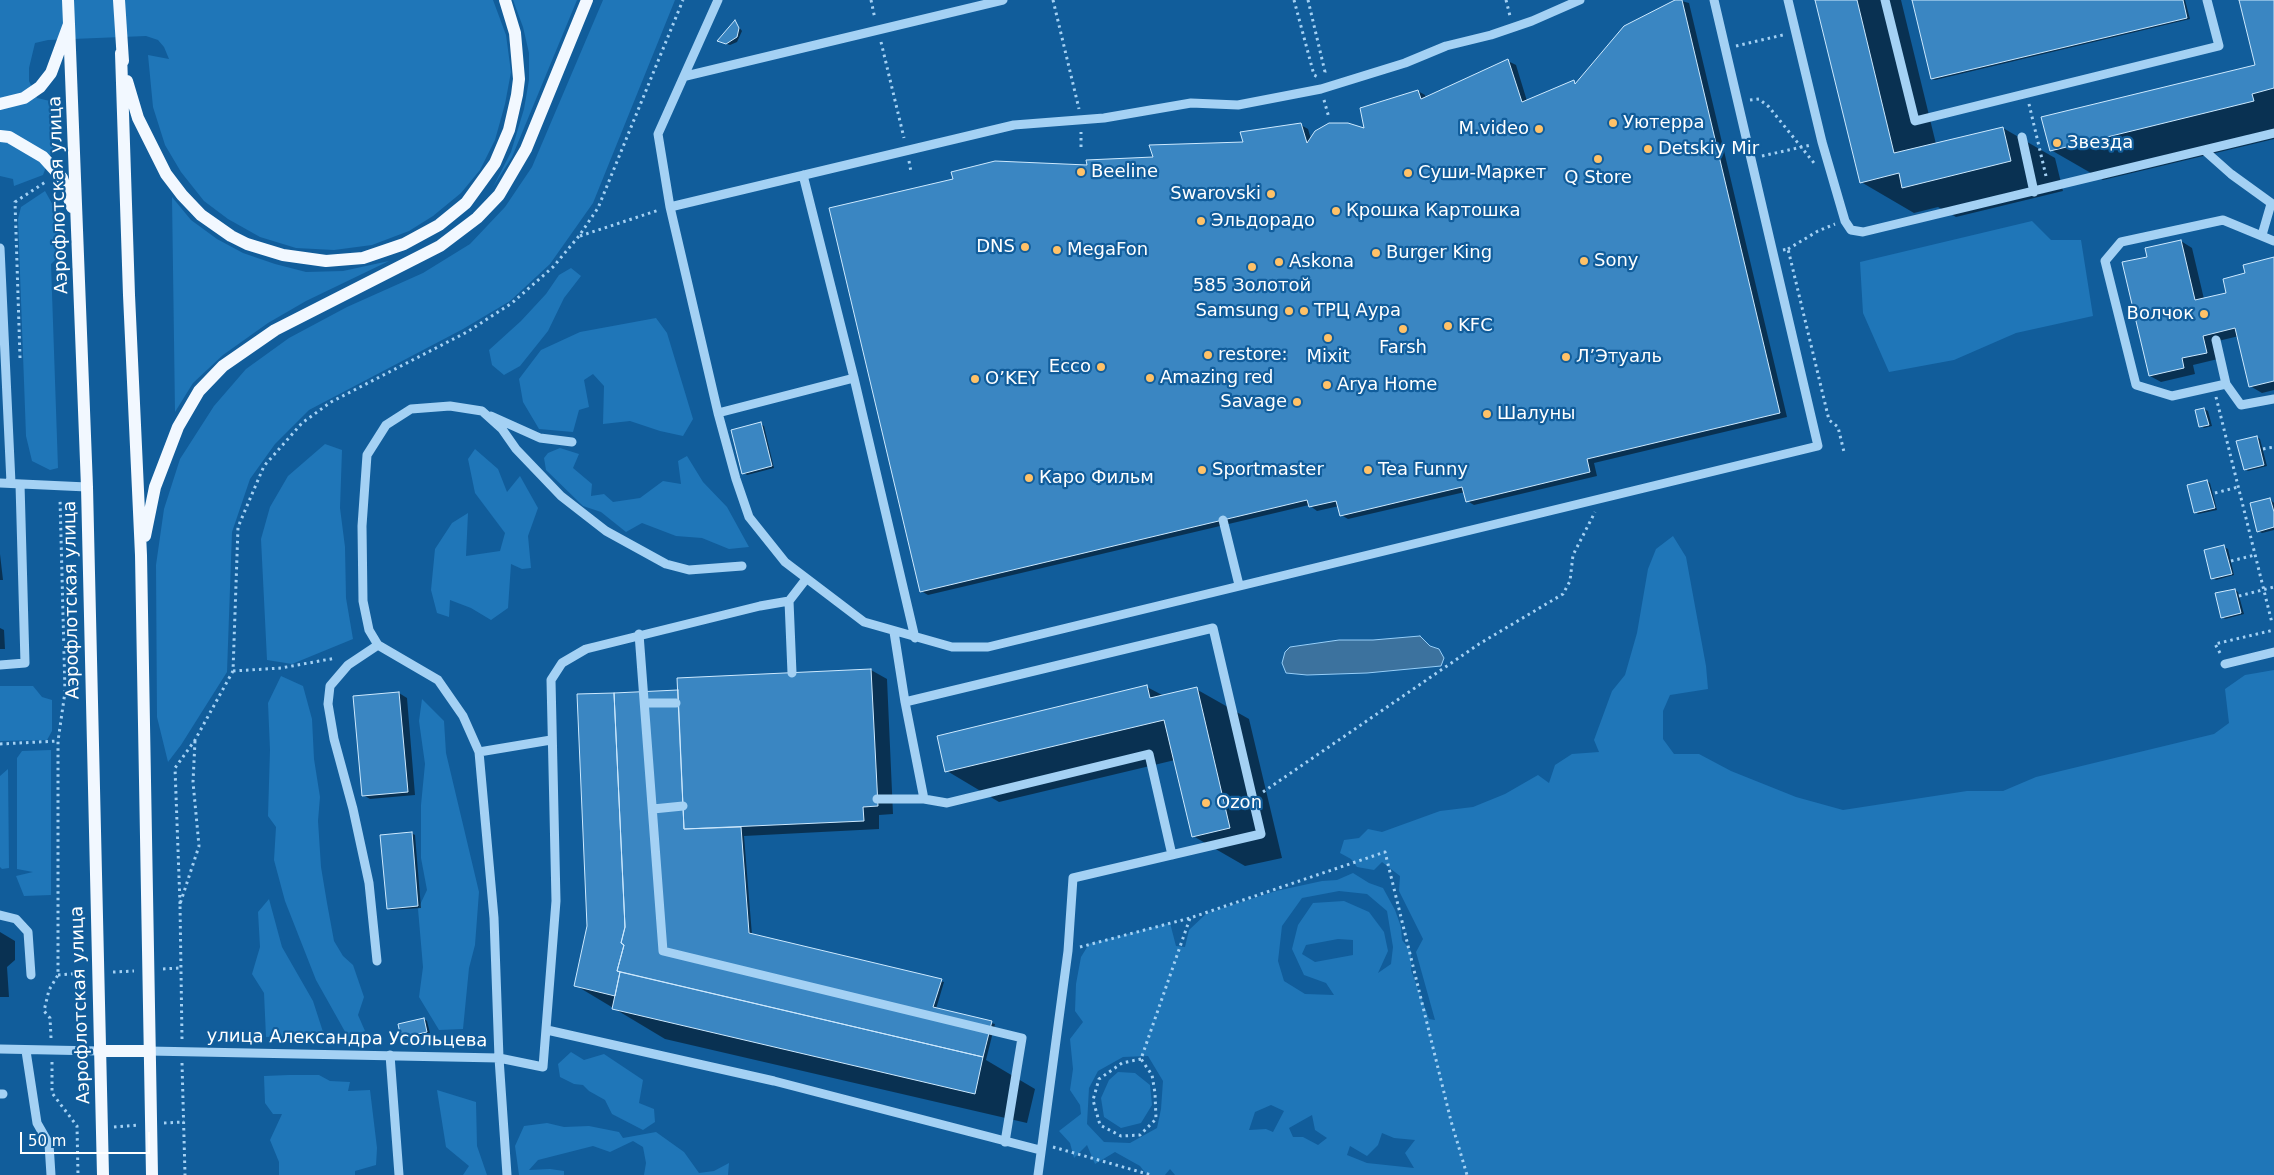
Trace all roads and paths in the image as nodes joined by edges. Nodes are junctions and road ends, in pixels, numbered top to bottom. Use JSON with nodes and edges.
{"nodes":[{"id":1,"x":68,"y":0,"type":"edge"},
{"id":2,"x":119,"y":0,"type":"edge"},
{"id":3,"x":504,"y":0,"type":"edge"},
{"id":4,"x":587,"y":0,"type":"edge"},
{"id":5,"x":718,"y":0,"type":"edge"},
{"id":6,"x":871,"y":0,"type":"edge"},
{"id":7,"x":1004,"y":0,"type":"edge"},
{"id":8,"x":1053,"y":0,"type":"edge"},
{"id":9,"x":1294,"y":0,"type":"edge"},
{"id":10,"x":1308,"y":0,"type":"edge"},
{"id":11,"x":1580,"y":0,"type":"edge"},
{"id":12,"x":1714,"y":0,"type":"edge"},
{"id":13,"x":1788,"y":0,"type":"edge"},
{"id":14,"x":1885,"y":0,"type":"edge"},
{"id":15,"x":2207,"y":0,"type":"edge"},
{"id":16,"x":878,"y":30,"type":"junction"},
{"id":17,"x":1782,"y":35,"type":"dead end"},
{"id":18,"x":1725,"y":48,"type":"junction"},
{"id":19,"x":121,"y":53,"type":"junction"},
{"id":20,"x":65,"y":56,"type":"junction"},
{"id":21,"x":686,"y":76,"type":"junction"},
{"id":22,"x":1738,"y":102,"type":"junction"},
{"id":23,"x":0,"y":104,"type":"edge"},
{"id":24,"x":2033,"y":119,"type":"dead end"},
{"id":25,"x":1081,"y":120,"type":"junction"},
{"id":26,"x":2274,"y":133,"type":"edge"},
{"id":27,"x":0,"y":136,"type":"edge"},
{"id":28,"x":2022,"y":137,"type":"dead end"},
{"id":29,"x":1808,"y":146,"type":"dead end"},
{"id":30,"x":1081,"y":147,"type":"dead end"},
{"id":31,"x":1801,"y":148,"type":"junction"},
{"id":32,"x":906,"y":150,"type":"junction"},
{"id":33,"x":2204,"y":150,"type":"junction"},
{"id":34,"x":1751,"y":159,"type":"junction"},
{"id":35,"x":1818,"y":167,"type":"dead end"},
{"id":36,"x":911,"y":172,"type":"dead end"},
{"id":37,"x":803,"y":175,"type":"junction"},
{"id":38,"x":49,"y":180,"type":"dead end"},
{"id":39,"x":2049,"y":188,"type":"junction"},
{"id":40,"x":2034,"y":192,"type":"junction"},
{"id":41,"x":2273,"y":204,"type":"edge"},
{"id":42,"x":670,"y":207,"type":"junction"},
{"id":43,"x":1845,"y":221,"type":"junction"},
{"id":44,"x":2262,"y":235,"type":"junction"},
{"id":45,"x":579,"y":236,"type":"dead end"},
{"id":46,"x":2274,"y":241,"type":"edge"},
{"id":47,"x":79,"y":246,"type":"junction"},
{"id":48,"x":0,"y":248,"type":"edge"},
{"id":49,"x":1788,"y":250,"type":"junction"},
{"id":50,"x":1773,"y":252,"type":"junction"},
{"id":51,"x":2216,"y":340,"type":"dead end"},
{"id":52,"x":20,"y":367,"type":"dead end"},
{"id":53,"x":854,"y":378,"type":"junction"},
{"id":54,"x":2226,"y":384,"type":"junction"},
{"id":55,"x":2212,"y":387,"type":"junction"},
{"id":56,"x":2274,"y":399,"type":"edge"},
{"id":57,"x":482,"y":412,"type":"junction"},
{"id":58,"x":718,"y":413,"type":"junction"},
{"id":59,"x":572,"y":442,"type":"dead end"},
{"id":60,"x":2274,"y":447,"type":"edge"},
{"id":61,"x":2263,"y":449,"type":"dead end"},
{"id":62,"x":1844,"y":452,"type":"dead end"},
{"id":63,"x":0,"y":483,"type":"edge"},
{"id":64,"x":15,"y":483,"type":"junction"},
{"id":65,"x":60,"y":485,"type":"junction"},
{"id":66,"x":87,"y":486,"type":"junction"},
{"id":67,"x":2238,"y":487,"type":"junction"},
{"id":68,"x":2215,"y":493,"type":"dead end"},
{"id":69,"x":1602,"y":498,"type":"junction"},
{"id":70,"x":1223,"y":520,"type":"dead end"},
{"id":71,"x":140,"y":555,"type":"junction"},
{"id":72,"x":2255,"y":555,"type":"junction"},
{"id":73,"x":2231,"y":561,"type":"dead end"},
{"id":74,"x":742,"y":566,"type":"dead end"},
{"id":75,"x":806,"y":579,"type":"junction"},
{"id":76,"x":1239,"y":586,"type":"junction"},
{"id":77,"x":2274,"y":587,"type":"edge"},
{"id":78,"x":2264,"y":590,"type":"junction"},
{"id":79,"x":2239,"y":596,"type":"dead end"},
{"id":80,"x":789,"y":601,"type":"junction"},
{"id":81,"x":2272,"y":623,"type":"dead end"},
{"id":82,"x":2274,"y":630,"type":"edge"},
{"id":83,"x":894,"y":632,"type":"junction"},
{"id":84,"x":639,"y":634,"type":"junction"},
{"id":85,"x":915,"y":638,"type":"junction"},
{"id":86,"x":378,"y":645,"type":"junction"},
{"id":87,"x":2274,"y":652,"type":"edge"},
{"id":88,"x":342,"y":656,"type":"dead end"},
{"id":89,"x":0,"y":664,"type":"edge"},
{"id":90,"x":2225,"y":664,"type":"joint"},
{"id":91,"x":233,"y":671,"type":"dead end"},
{"id":92,"x":792,"y":672,"type":"dead end"},
{"id":93,"x":905,"y":702,"type":"junction"},
{"id":94,"x":645,"y":703,"type":"junction"},
{"id":95,"x":676,"y":703,"type":"dead end"},
{"id":96,"x":195,"y":740,"type":"dead end"},
{"id":97,"x":551,"y":740,"type":"junction"},
{"id":98,"x":58,"y":741,"type":"junction"},
{"id":99,"x":0,"y":744,"type":"edge"},
{"id":100,"x":479,"y":752,"type":"junction"},
{"id":101,"x":877,"y":799,"type":"dead end"},
{"id":102,"x":924,"y":799,"type":"junction"},
{"id":103,"x":1253,"y":799,"type":"junction"},
{"id":104,"x":683,"y":806,"type":"dead end"},
{"id":105,"x":653,"y":809,"type":"junction"},
{"id":106,"x":1172,"y":855,"type":"junction"},
{"id":107,"x":0,"y":915,"type":"edge"},
{"id":108,"x":1190,"y":918,"type":"junction"},
{"id":109,"x":1068,"y":951,"type":"junction"},
{"id":110,"x":377,"y":961,"type":"dead end"},
{"id":111,"x":180,"y":968,"type":"junction"},
{"id":112,"x":148,"y":970,"type":"junction"},
{"id":113,"x":97,"y":972,"type":"junction"},
{"id":114,"x":31,"y":975,"type":"dead end"},
{"id":115,"x":58,"y":975,"type":"junction"},
{"id":116,"x":547,"y":1030,"type":"junction"},
{"id":117,"x":0,"y":1049,"type":"edge"},
{"id":118,"x":149,"y":1050,"type":"junction"},
{"id":119,"x":26,"y":1051,"type":"junction"},
{"id":120,"x":52,"y":1051,"type":"junction"},
{"id":121,"x":99,"y":1051,"type":"junction"},
{"id":122,"x":182,"y":1052,"type":"junction"},
{"id":123,"x":390,"y":1055,"type":"junction"},
{"id":124,"x":499,"y":1058,"type":"junction"},
{"id":125,"x":1141,"y":1059,"type":"junction"},
{"id":126,"x":184,"y":1122,"type":"junction"},
{"id":127,"x":150,"y":1124,"type":"junction"},
{"id":128,"x":77,"y":1126,"type":"junction"},
{"id":129,"x":102,"y":1128,"type":"junction"},
{"id":130,"x":1005,"y":1142,"type":"junction"},
{"id":131,"x":1041,"y":1147,"type":"junction"},
{"id":132,"x":50,"y":1175,"type":"edge"},
{"id":133,"x":78,"y":1175,"type":"edge"},
{"id":134,"x":103,"y":1175,"type":"edge"},
{"id":135,"x":152,"y":1175,"type":"edge"},
{"id":136,"x":185,"y":1175,"type":"edge"},
{"id":137,"x":399,"y":1175,"type":"edge"},
{"id":138,"x":507,"y":1175,"type":"edge"},
{"id":139,"x":1038,"y":1175,"type":"edge"},
{"id":140,"x":1151,"y":1175,"type":"edge"},
{"id":141,"x":1467,"y":1175,"type":"edge"}],
"edges":[{"from":1,"to":20,"type":"main road","name":"Аэрофлотская улица"},
{"from":2,"to":19,"type":"main road"},
{"from":3,"to":19,"type":"main road"},
{"from":4,"to":71,"type":"main road"},
{"from":5,"to":21,"type":"street"},
{"from":6,"to":16,"type":"path"},
{"from":7,"to":16,"type":"street"},
{"from":8,"to":25,"type":"path"},
{"from":9,"to":10,"type":"path"},
{"from":11,"to":25,"type":"street"},
{"from":12,"to":18,"type":"street"},
{"from":13,"to":43,"type":"street"},
{"from":14,"to":15,"type":"street"},
{"from":16,"to":21,"type":"street"},
{"from":16,"to":32,"type":"path"},
{"from":17,"to":18,"type":"path"},
{"from":18,"to":22,"type":"street"},
{"from":19,"to":71,"type":"main road"},
{"from":20,"to":23,"type":"main road"},
{"from":20,"to":47,"type":"main road","name":"Аэрофлотская улица"},
{"from":21,"to":42,"type":"street"},
{"from":22,"to":31,"type":"path"},
{"from":22,"to":34,"type":"street"},
{"from":24,"to":39,"type":"path"},
{"from":25,"to":30,"type":"path"},
{"from":25,"to":32,"type":"street"},
{"from":26,"to":33,"type":"street"},
{"from":27,"to":47,"type":"main road"},
{"from":28,"to":40,"type":"street"},
{"from":29,"to":31,"type":"path"},
{"from":31,"to":34,"type":"path"},
{"from":31,"to":35,"type":"path"},
{"from":32,"to":36,"type":"path"},
{"from":32,"to":37,"type":"street"},
{"from":33,"to":39,"type":"street"},
{"from":33,"to":41,"type":"street"},
{"from":34,"to":50,"type":"street"},
{"from":37,"to":42,"type":"street"},
{"from":37,"to":53,"type":"street"},
{"from":38,"to":52,"type":"path"},
{"from":39,"to":40,"type":"street"},
{"from":40,"to":43,"type":"street"},
{"from":41,"to":44,"type":"street"},
{"from":42,"to":45,"type":"path"},
{"from":42,"to":58,"type":"street"},
{"from":43,"to":49,"type":"path"},
{"from":44,"to":46,"type":"street"},
{"from":44,"to":55,"type":"street"},
{"from":47,"to":66,"type":"main road","name":"Аэрофлотская улица"},
{"from":48,"to":64,"type":"street"},
{"from":49,"to":50,"type":"path"},
{"from":49,"to":62,"type":"path"},
{"from":50,"to":69,"type":"street"},
{"from":51,"to":54,"type":"street"},
{"from":53,"to":58,"type":"street"},
{"from":53,"to":85,"type":"street"},
{"from":54,"to":55,"type":"street"},
{"from":54,"to":56,"type":"street"},
{"from":55,"to":67,"type":"path"},
{"from":57,"to":59,"type":"street"},
{"from":57,"to":74,"type":"street"},
{"from":57,"to":86,"type":"street"},
{"from":58,"to":75,"type":"street"},
{"from":60,"to":61,"type":"path"},
{"from":63,"to":64,"type":"street"},
{"from":64,"to":65,"type":"street"},
{"from":64,"to":89,"type":"street"},
{"from":65,"to":66,"type":"street"},
{"from":65,"to":98,"type":"path"},
{"from":66,"to":113,"type":"main road","name":"Аэрофлотская улица"},
{"from":67,"to":68,"type":"path"},
{"from":67,"to":72,"type":"path"},
{"from":69,"to":76,"type":"street"},
{"from":69,"to":103,"type":"path"},
{"from":70,"to":76,"type":"street"},
{"from":71,"to":112,"type":"main road"},
{"from":72,"to":73,"type":"path"},
{"from":72,"to":78,"type":"path"},
{"from":75,"to":80,"type":"street"},
{"from":75,"to":83,"type":"street"},
{"from":76,"to":85,"type":"street"},
{"from":77,"to":78,"type":"path"},
{"from":78,"to":79,"type":"path"},
{"from":78,"to":81,"type":"path"},
{"from":80,"to":84,"type":"street"},
{"from":80,"to":92,"type":"street"},
{"from":82,"to":90,"type":"path"},
{"from":83,"to":85,"type":"street"},
{"from":83,"to":93,"type":"street"},
{"from":84,"to":94,"type":"street"},
{"from":84,"to":97,"type":"street"},
{"from":86,"to":100,"type":"street"},
{"from":86,"to":110,"type":"street"},
{"from":87,"to":90,"type":"street"},
{"from":88,"to":91,"type":"path"},
{"from":93,"to":102,"type":"street"},
{"from":93,"to":103,"type":"street"},
{"from":94,"to":95,"type":"street"},
{"from":94,"to":105,"type":"street"},
{"from":96,"to":111,"type":"path"},
{"from":97,"to":100,"type":"street"},
{"from":97,"to":116,"type":"street"},
{"from":98,"to":99,"type":"path"},
{"from":98,"to":115,"type":"path"},
{"from":100,"to":124,"type":"street"},
{"from":101,"to":102,"type":"street"},
{"from":102,"to":106,"type":"street"},
{"from":103,"to":106,"type":"street"},
{"from":104,"to":105,"type":"street"},
{"from":105,"to":130,"type":"street"},
{"from":106,"to":109,"type":"street"},
{"from":107,"to":114,"type":"street"},
{"from":108,"to":109,"type":"path"},
{"from":108,"to":125,"type":"path"},
{"from":108,"to":141,"type":"path"},
{"from":109,"to":131,"type":"street"},
{"from":111,"to":112,"type":"path"},
{"from":111,"to":122,"type":"path"},
{"from":112,"to":113,"type":"path"},
{"from":112,"to":118,"type":"main road"},
{"from":113,"to":115,"type":"path"},
{"from":113,"to":121,"type":"main road","name":"Аэрофлотская улица"},
{"from":115,"to":120,"type":"path"},
{"from":116,"to":124,"type":"street","name":"улица Александра Усольцева"},
{"from":116,"to":130,"type":"street"},
{"from":117,"to":119,"type":"street"},
{"from":118,"to":121,"type":"main road"},
{"from":118,"to":122,"type":"street","name":"улица Александра Усольцева"},
{"from":118,"to":127,"type":"main road"},
{"from":119,"to":120,"type":"street"},
{"from":119,"to":132,"type":"street"},
{"from":120,"to":121,"type":"street"},
{"from":120,"to":128,"type":"path"},
{"from":121,"to":129,"type":"main road","name":"Аэрофлотская улица"},
{"from":122,"to":123,"type":"street","name":"улица Александра Усольцева"},
{"from":122,"to":126,"type":"path"},
{"from":123,"to":124,"type":"street","name":"улица Александра Усольцева"},
{"from":123,"to":137,"type":"street"},
{"from":124,"to":138,"type":"street"},
{"from":125,"to":125,"type":"path"},
{"from":126,"to":127,"type":"path"},
{"from":126,"to":136,"type":"path"},
{"from":127,"to":129,"type":"path"},
{"from":127,"to":135,"type":"main road"},
{"from":128,"to":129,"type":"path"},
{"from":128,"to":133,"type":"path"},
{"from":129,"to":134,"type":"main road","name":"Аэрофлотская улица"},
{"from":130,"to":131,"type":"street"},
{"from":131,"to":139,"type":"street"},
{"from":131,"to":140,"type":"path"}]}
